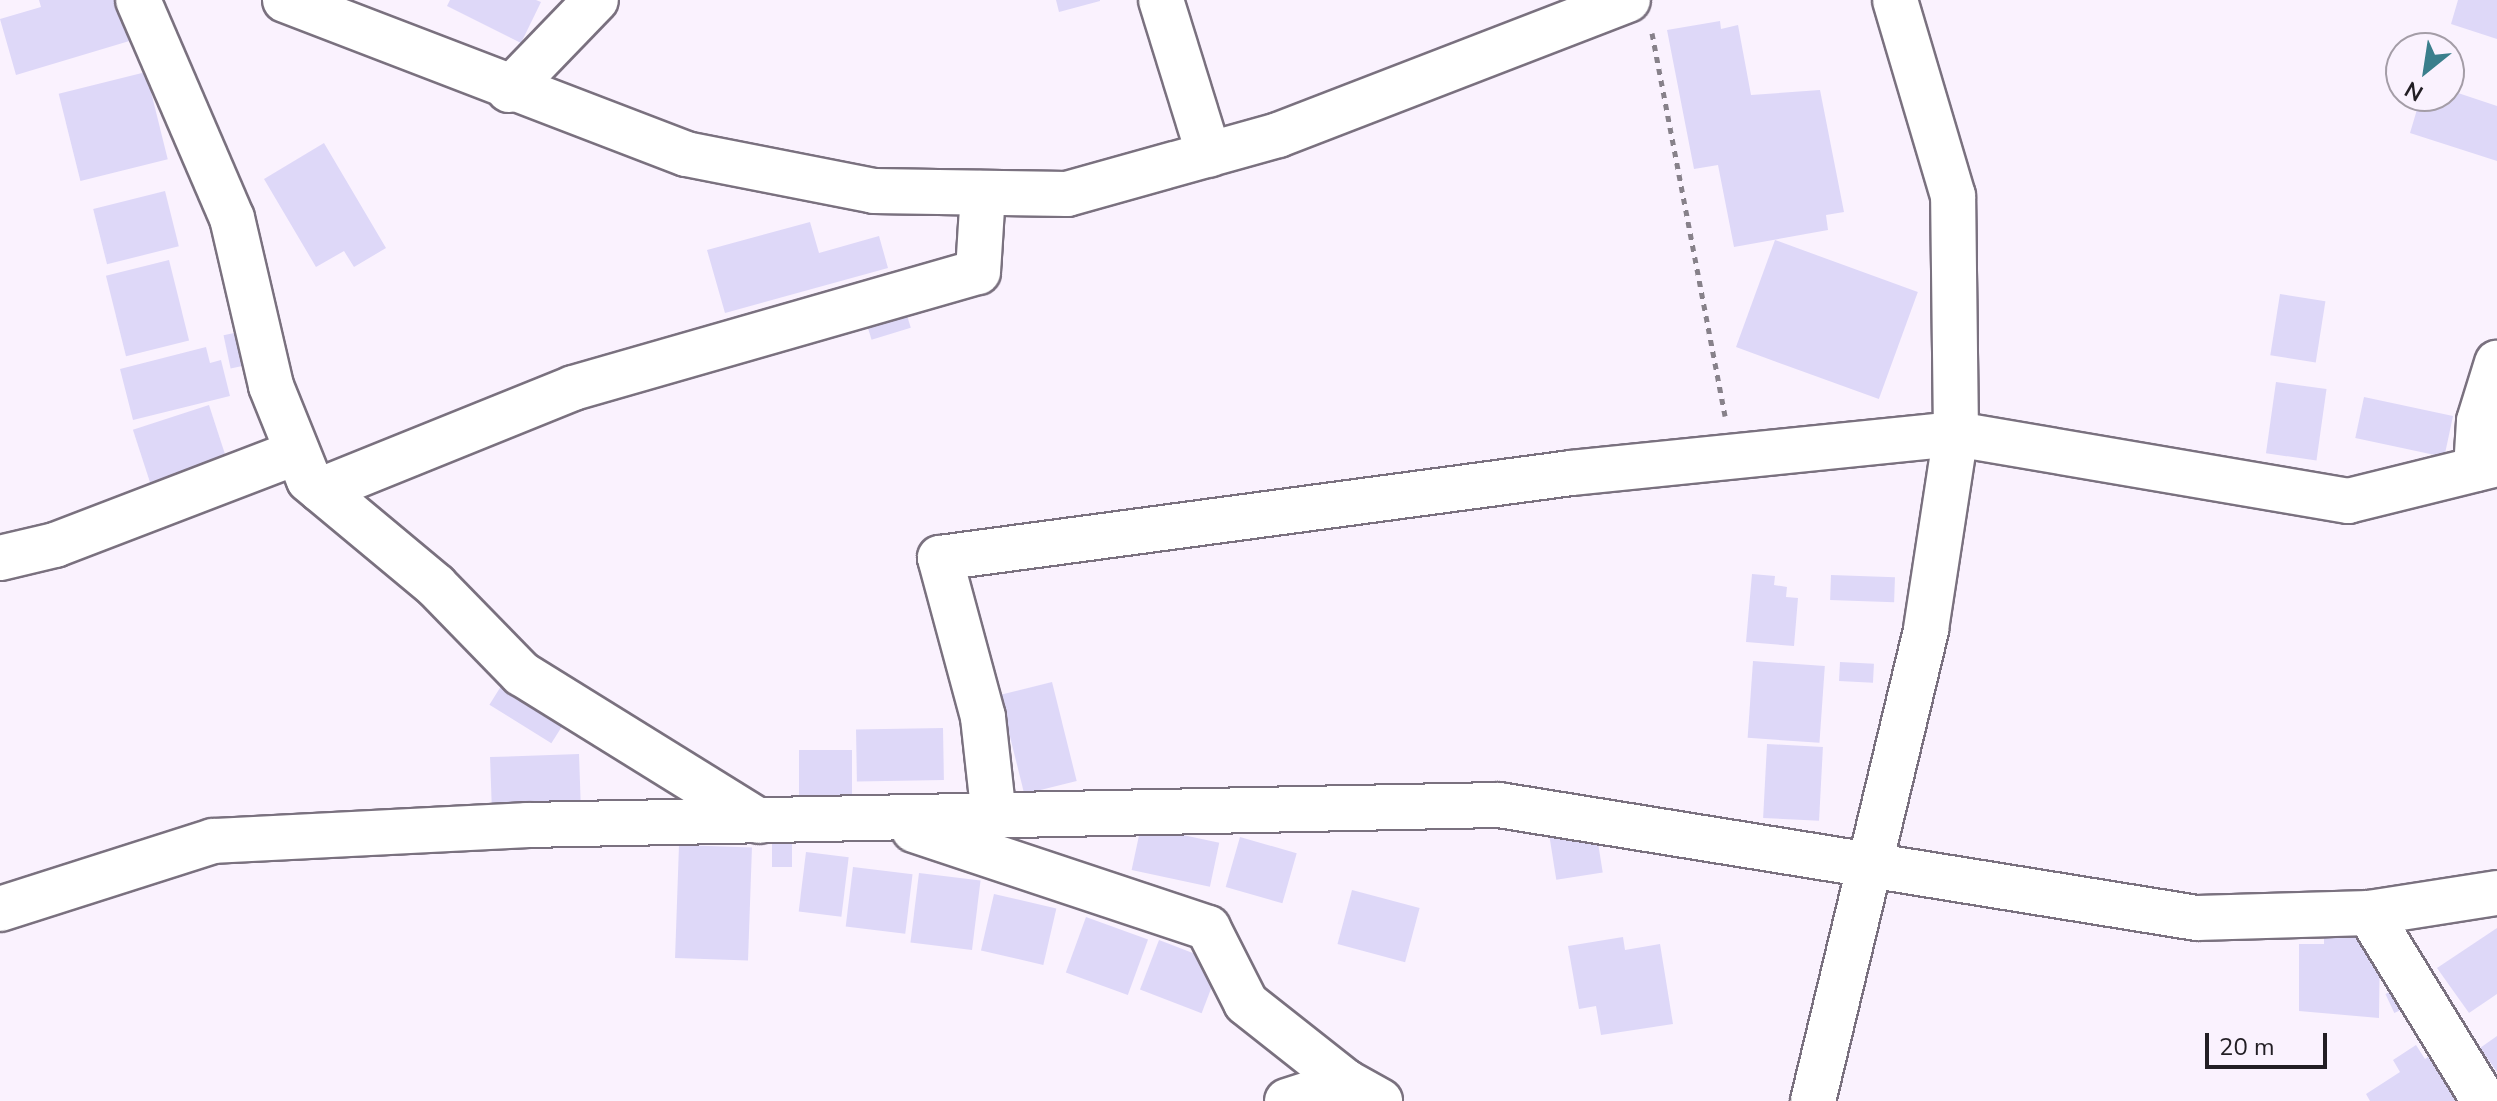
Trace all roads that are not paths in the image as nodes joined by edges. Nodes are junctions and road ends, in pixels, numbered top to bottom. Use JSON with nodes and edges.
{"nodes":[{"id":1,"x":138,"y":0,"type":"edge"},
{"id":2,"x":285,"y":0,"type":"edge"},
{"id":3,"x":596,"y":0,"type":"edge"},
{"id":4,"x":1161,"y":0,"type":"edge"},
{"id":5,"x":1895,"y":0,"type":"edge"},
{"id":6,"x":1638,"y":8,"type":"edge"},
{"id":7,"x":509,"y":90,"type":"junction"},
{"id":8,"x":1209,"y":155,"type":"junction"},
{"id":9,"x":983,"y":193,"type":"junction"},
{"id":10,"x":2497,"y":363,"type":"edge"},
{"id":11,"x":1956,"y":434,"type":"junction"},
{"id":12,"x":297,"y":452,"type":"junction"},
{"id":13,"x":2486,"y":467,"type":"edge"},
{"id":14,"x":321,"y":490,"type":"junction"},
{"id":15,"x":0,"y":558,"type":"edge"},
{"id":16,"x":994,"y":817,"type":"junction"},
{"id":17,"x":882,"y":819,"type":"junction"},
{"id":18,"x":759,"y":821,"type":"junction"},
{"id":19,"x":1868,"y":869,"type":"junction"},
{"id":20,"x":2497,"y":893,"type":"edge"},
{"id":21,"x":0,"y":909,"type":"edge"},
{"id":22,"x":2369,"y":913,"type":"junction"},
{"id":23,"x":1363,"y":1091,"type":"edge"},
{"id":24,"x":1287,"y":1101,"type":"edge"},
{"id":25,"x":1813,"y":1101,"type":"edge"},
{"id":26,"x":2484,"y":1101,"type":"edge"}],
"edges":[{"from":1,"to":12,"type":"street"},
{"from":2,"to":7,"type":"street"},
{"from":3,"to":7,"type":"street"},
{"from":4,"to":8,"type":"street"},
{"from":5,"to":11,"type":"street"},
{"from":6,"to":8,"type":"street"},
{"from":7,"to":9,"type":"street"},
{"from":8,"to":9,"type":"street"},
{"from":9,"to":14,"type":"street"},
{"from":10,"to":13,"type":"street"},
{"from":11,"to":13,"type":"street"},
{"from":11,"to":16,"type":"street"},
{"from":11,"to":19,"type":"street"},
{"from":12,"to":14,"type":"street"},
{"from":12,"to":15,"type":"street"},
{"from":14,"to":18,"type":"street"},
{"from":16,"to":17,"type":"street"},
{"from":16,"to":19,"type":"street"},
{"from":17,"to":18,"type":"street"},
{"from":17,"to":23,"type":"street"},
{"from":18,"to":21,"type":"street"},
{"from":19,"to":22,"type":"street"},
{"from":19,"to":25,"type":"street"},
{"from":20,"to":22,"type":"street"},
{"from":22,"to":26,"type":"street"},
{"from":23,"to":24,"type":"street"}]}
